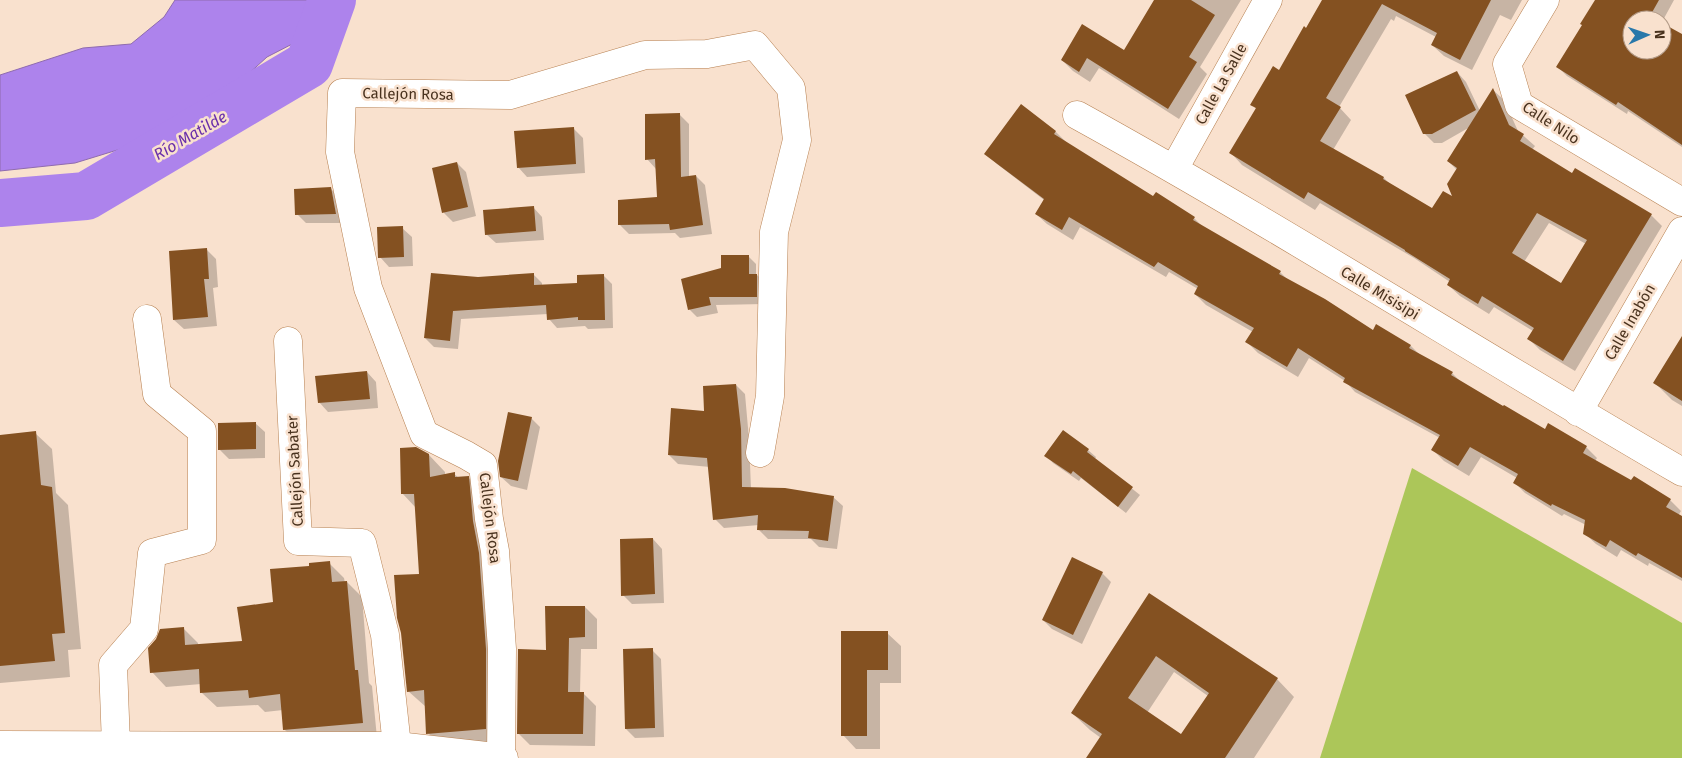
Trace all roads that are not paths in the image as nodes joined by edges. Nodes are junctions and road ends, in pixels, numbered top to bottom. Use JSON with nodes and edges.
{"nodes":[{"id":1,"x":1268,"y":0,"type":"edge"},
{"id":2,"x":1545,"y":0,"type":"edge"},
{"id":3,"x":1077,"y":115,"type":"dead end"},
{"id":4,"x":1174,"y":169,"type":"junction"},
{"id":5,"x":1682,"y":202,"type":"edge"},
{"id":6,"x":1682,"y":231,"type":"edge"},
{"id":7,"x":147,"y":318,"type":"dead end"},
{"id":8,"x":288,"y":341,"type":"dead end"},
{"id":9,"x":1578,"y":412,"type":"junction"},
{"id":10,"x":760,"y":454,"type":"dead end"},
{"id":11,"x":1682,"y":472,"type":"edge"},
{"id":12,"x":116,"y":745,"type":"junction"},
{"id":13,"x":0,"y":746,"type":"edge"},
{"id":14,"x":397,"y":746,"type":"junction"},
{"id":15,"x":502,"y":758,"type":"edge"}],
"edges":[{"from":1,"to":4,"type":"street","name":"Calle La Salle"},
{"from":2,"to":5,"type":"street","name":"Calle Nilo"},
{"from":3,"to":4,"type":"street","name":"Calle Misisipi"},
{"from":4,"to":9,"type":"street","name":"Calle Misisipi"},
{"from":6,"to":9,"type":"street","name":"Calle Inabón"},
{"from":7,"to":12,"type":"street"},
{"from":8,"to":14,"type":"street","name":"Callejón Sabater"},
{"from":9,"to":11,"type":"street","name":"Calle Misisipi"},
{"from":10,"to":15,"type":"street","name":"Callejón Rosa"},
{"from":12,"to":13,"type":"street"},
{"from":12,"to":14,"type":"street"},
{"from":14,"to":15,"type":"street"}]}
